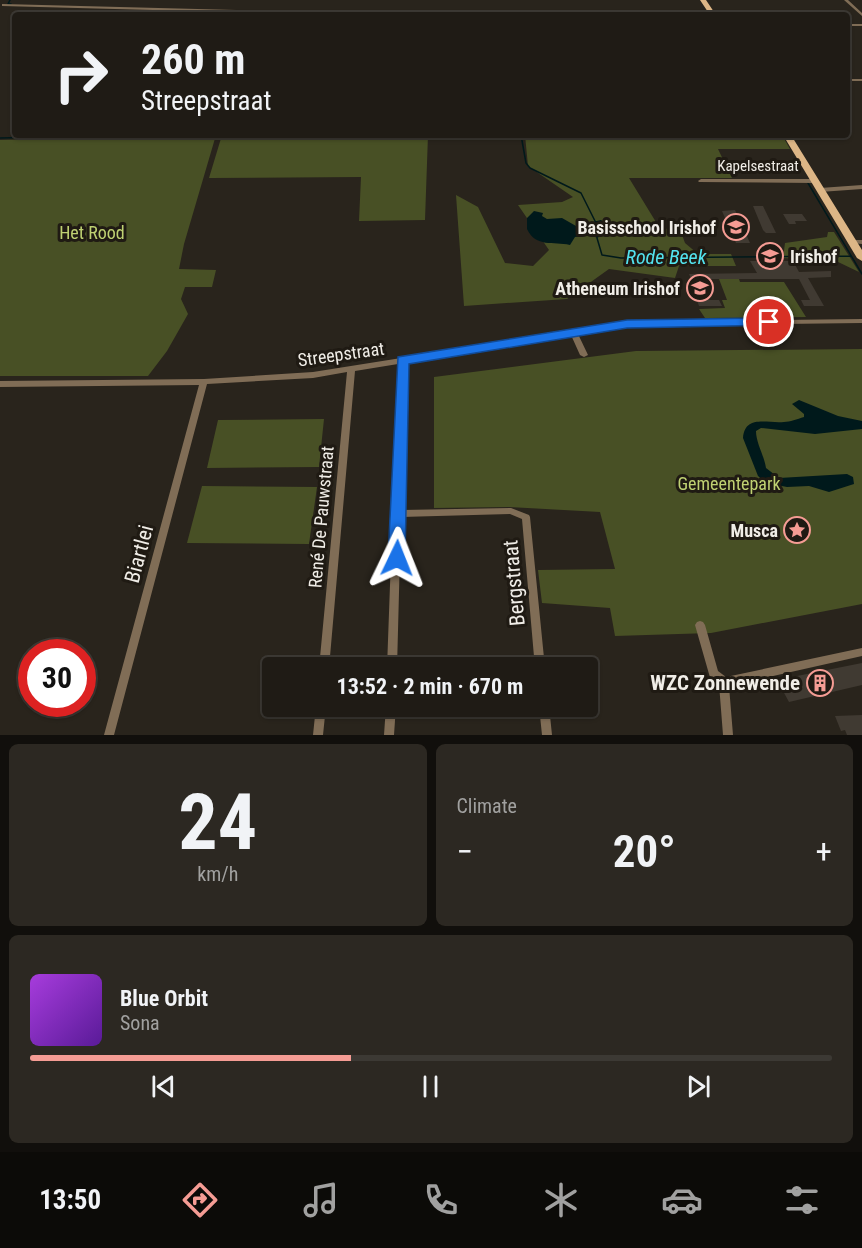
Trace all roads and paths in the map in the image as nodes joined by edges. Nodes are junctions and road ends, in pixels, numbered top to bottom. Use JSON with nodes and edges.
{"nodes":[{"id":1,"x":8,"y":0,"type":"edge"},
{"id":2,"x":846,"y":0,"type":"edge"},
{"id":3,"x":2,"y":7,"type":"edge"},
{"id":4,"x":246,"y":12,"type":"edge"},
{"id":5,"x":862,"y":15,"type":"edge"},
{"id":6,"x":788,"y":138,"type":"edge"},
{"id":7,"x":701,"y":181,"type":"dead end"},
{"id":8,"x":818,"y":185,"type":"junction"},
{"id":9,"x":862,"y":187,"type":"edge"},
{"id":10,"x":857,"y":242,"type":"edge"},
{"id":11,"x":862,"y":258,"type":"edge"},
{"id":12,"x":862,"y":321,"type":"edge"},
{"id":13,"x":573,"y":332,"type":"junction"},
{"id":14,"x":584,"y":355,"type":"dead end"},
{"id":15,"x":402,"y":361,"type":"junction"},
{"id":16,"x":351,"y":369,"type":"junction"},
{"id":17,"x":204,"y":381,"type":"junction"},
{"id":18,"x":0,"y":384,"type":"edge"},
{"id":19,"x":398,"y":514,"type":"junction"},
{"id":20,"x":700,"y":625,"type":"dead end"},
{"id":21,"x":862,"y":652,"type":"edge"},
{"id":22,"x":325,"y":657,"type":"edge"},
{"id":23,"x":392,"y":657,"type":"edge"},
{"id":24,"x":539,"y":657,"type":"edge"},
{"id":25,"x":724,"y":682,"type":"junction"},
{"id":26,"x":320,"y":717,"type":"edge"},
{"id":27,"x":390,"y":717,"type":"edge"},
{"id":28,"x":545,"y":717,"type":"edge"},
{"id":29,"x":109,"y":735,"type":"edge"},
{"id":30,"x":318,"y":735,"type":"edge"},
{"id":31,"x":389,"y":735,"type":"edge"},
{"id":32,"x":547,"y":735,"type":"edge"},
{"id":33,"x":728,"y":735,"type":"edge"}],
"edges":[{"from":1,"to":3,"type":"street"},
{"from":2,"to":5,"type":"street"},
{"from":3,"to":4,"type":"street"},
{"from":6,"to":8,"type":"main road","name":"Kapelsestraat"},
{"from":7,"to":8,"type":"street","name":"Kapelsestraat"},
{"from":8,"to":9,"type":"street"},
{"from":8,"to":10,"type":"main road","name":"Kapelsestraat"},
{"from":10,"to":11,"type":"main road","name":"Kapelsestraat"},
{"from":12,"to":13,"type":"street","name":"Streepstraat"},
{"from":13,"to":14,"type":"street"},
{"from":13,"to":15,"type":"street","name":"Streepstraat"},
{"from":15,"to":16,"type":"street","name":"Streepstraat"},
{"from":15,"to":19,"type":"street"},
{"from":16,"to":17,"type":"street","name":"Streepstraat"},
{"from":16,"to":22,"type":"street","name":"René De Pauwstraat"},
{"from":17,"to":18,"type":"street","name":"Streepstraat"},
{"from":17,"to":29,"type":"street","name":"Biartlei"},
{"from":19,"to":23,"type":"street"},
{"from":19,"to":24,"type":"street","name":"Bergstraat"},
{"from":20,"to":25,"type":"street"},
{"from":21,"to":25,"type":"street"},
{"from":25,"to":33,"type":"street"},
{"from":26,"to":30,"type":"street"},
{"from":27,"to":31,"type":"street"},
{"from":28,"to":32,"type":"street"}]}
